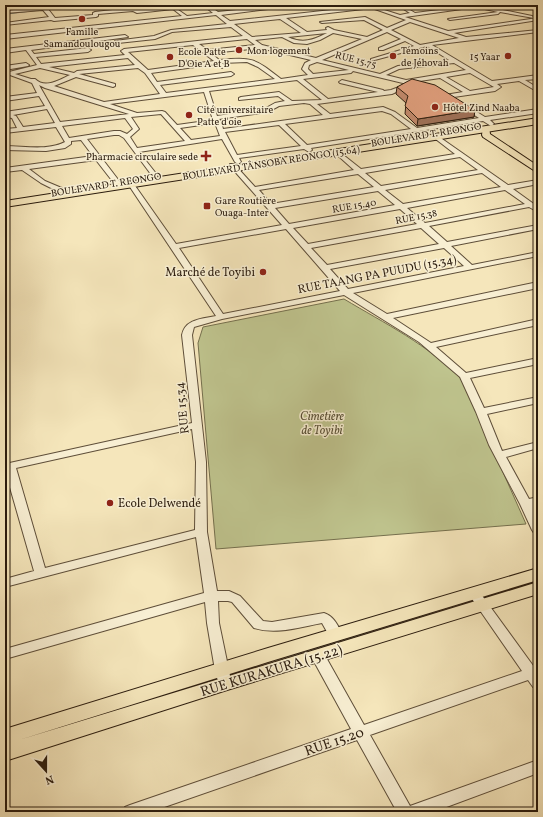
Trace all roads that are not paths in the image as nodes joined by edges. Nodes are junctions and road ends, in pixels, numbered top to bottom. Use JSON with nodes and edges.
{"nodes":[{"id":1,"x":78,"y":5,"type":"edge"},
{"id":2,"x":129,"y":5,"type":"edge"},
{"id":3,"x":205,"y":5,"type":"edge"},
{"id":4,"x":297,"y":5,"type":"edge"},
{"id":5,"x":363,"y":5,"type":"edge"},
{"id":6,"x":388,"y":5,"type":"edge"},
{"id":7,"x":413,"y":5,"type":"edge"},
{"id":8,"x":470,"y":5,"type":"edge"},
{"id":9,"x":521,"y":5,"type":"edge"},
{"id":10,"x":165,"y":6,"type":"edge"},
{"id":11,"x":400,"y":6,"type":"edge"},
{"id":12,"x":480,"y":6,"type":"edge"},
{"id":13,"x":43,"y":7,"type":"edge"},
{"id":14,"x":369,"y":7,"type":"junction"},
{"id":15,"x":537,"y":8,"type":"edge"},
{"id":16,"x":134,"y":9,"type":"junction"},
{"id":17,"x":6,"y":11,"type":"edge"},
{"id":18,"x":435,"y":11,"type":"junction"},
{"id":19,"x":507,"y":12,"type":"junction"},
{"id":20,"x":217,"y":14,"type":"junction"},
{"id":21,"x":309,"y":14,"type":"junction"},
{"id":22,"x":414,"y":14,"type":"junction"},
{"id":23,"x":522,"y":15,"type":"junction"},
{"id":24,"x":96,"y":16,"type":"junction"},
{"id":25,"x":399,"y":16,"type":"junction"},
{"id":26,"x":186,"y":17,"type":"junction"},
{"id":27,"x":281,"y":17,"type":"junction"},
{"id":28,"x":52,"y":18,"type":"junction"},
{"id":29,"x":538,"y":18,"type":"edge"},
{"id":30,"x":450,"y":19,"type":"junction"},
{"id":31,"x":410,"y":20,"type":"junction"},
{"id":32,"x":13,"y":22,"type":"junction"},
{"id":33,"x":142,"y":22,"type":"junction"},
{"id":34,"x":322,"y":22,"type":"junction"},
{"id":35,"x":5,"y":24,"type":"edge"},
{"id":36,"x":231,"y":24,"type":"junction"},
{"id":37,"x":105,"y":26,"type":"junction"},
{"id":38,"x":483,"y":26,"type":"junction"},
{"id":39,"x":147,"y":27,"type":"dead end"},
{"id":40,"x":200,"y":28,"type":"junction"},
{"id":41,"x":469,"y":28,"type":"junction"},
{"id":42,"x":386,"y":30,"type":"junction"},
{"id":43,"x":332,"y":31,"type":"junction"},
{"id":44,"x":538,"y":31,"type":"edge"},
{"id":45,"x":153,"y":32,"type":"dead end"},
{"id":46,"x":204,"y":32,"type":"dead end"},
{"id":47,"x":448,"y":32,"type":"junction"},
{"id":48,"x":121,"y":33,"type":"junction"},
{"id":49,"x":305,"y":33,"type":"junction"},
{"id":50,"x":524,"y":33,"type":"junction"},
{"id":51,"x":162,"y":34,"type":"junction"},
{"id":52,"x":21,"y":35,"type":"junction"},
{"id":53,"x":503,"y":35,"type":"junction"},
{"id":54,"x":172,"y":36,"type":"dead end"},
{"id":55,"x":209,"y":36,"type":"dead end"},
{"id":56,"x":283,"y":36,"type":"junction"},
{"id":57,"x":5,"y":37,"type":"edge"},
{"id":58,"x":249,"y":38,"type":"junction"},
{"id":59,"x":366,"y":38,"type":"junction"},
{"id":60,"x":533,"y":38,"type":"dead end"},
{"id":61,"x":405,"y":39,"type":"junction"},
{"id":62,"x":469,"y":39,"type":"junction"},
{"id":63,"x":115,"y":40,"type":"junction"},
{"id":64,"x":178,"y":40,"type":"dead end"},
{"id":65,"x":214,"y":40,"type":"junction"},
{"id":66,"x":81,"y":42,"type":"junction"},
{"id":67,"x":194,"y":42,"type":"junction"},
{"id":68,"x":185,"y":44,"type":"junction"},
{"id":69,"x":428,"y":45,"type":"junction"},
{"id":70,"x":260,"y":46,"type":"junction"},
{"id":71,"x":420,"y":47,"type":"junction"},
{"id":72,"x":27,"y":48,"type":"junction"},
{"id":73,"x":381,"y":49,"type":"dead end"},
{"id":74,"x":88,"y":50,"type":"junction"},
{"id":75,"x":5,"y":51,"type":"edge"},
{"id":76,"x":124,"y":51,"type":"junction"},
{"id":77,"x":208,"y":52,"type":"junction"},
{"id":78,"x":33,"y":56,"type":"junction"},
{"id":79,"x":129,"y":56,"type":"junction"},
{"id":80,"x":316,"y":59,"type":"junction"},
{"id":81,"x":95,"y":60,"type":"junction"},
{"id":82,"x":373,"y":60,"type":"dead end"},
{"id":83,"x":454,"y":61,"type":"junction"},
{"id":84,"x":218,"y":63,"type":"junction"},
{"id":85,"x":39,"y":65,"type":"junction"},
{"id":86,"x":138,"y":66,"type":"junction"},
{"id":87,"x":5,"y":68,"type":"edge"},
{"id":88,"x":102,"y":70,"type":"junction"},
{"id":89,"x":357,"y":70,"type":"junction"},
{"id":90,"x":471,"y":71,"type":"junction"},
{"id":91,"x":147,"y":72,"type":"junction"},
{"id":92,"x":74,"y":74,"type":"junction"},
{"id":93,"x":231,"y":74,"type":"junction"},
{"id":94,"x":5,"y":75,"type":"edge"},
{"id":95,"x":12,"y":75,"type":"junction"},
{"id":96,"x":312,"y":76,"type":"junction"},
{"id":97,"x":380,"y":76,"type":"junction"},
{"id":98,"x":441,"y":76,"type":"junction"},
{"id":99,"x":538,"y":77,"type":"edge"},
{"id":100,"x":298,"y":78,"type":"junction"},
{"id":101,"x":33,"y":80,"type":"junction"},
{"id":102,"x":279,"y":80,"type":"junction"},
{"id":103,"x":519,"y":80,"type":"junction"},
{"id":104,"x":406,"y":82,"type":"junction"},
{"id":105,"x":412,"y":83,"type":"junction"},
{"id":106,"x":492,"y":83,"type":"junction"},
{"id":107,"x":155,"y":84,"type":"junction"},
{"id":108,"x":49,"y":85,"type":"junction"},
{"id":109,"x":244,"y":85,"type":"junction"},
{"id":110,"x":427,"y":87,"type":"edge"},
{"id":111,"x":206,"y":90,"type":"junction"},
{"id":112,"x":538,"y":90,"type":"edge"},
{"id":113,"x":387,"y":92,"type":"junction"},
{"id":114,"x":41,"y":93,"type":"junction"},
{"id":115,"x":469,"y":93,"type":"junction"},
{"id":116,"x":164,"y":95,"type":"junction"},
{"id":117,"x":360,"y":97,"type":"junction"},
{"id":118,"x":5,"y":98,"type":"edge"},
{"id":119,"x":241,"y":99,"type":"dead end"},
{"id":120,"x":454,"y":100,"type":"edge"},
{"id":121,"x":327,"y":101,"type":"junction"},
{"id":122,"x":290,"y":102,"type":"junction"},
{"id":123,"x":106,"y":103,"type":"junction"},
{"id":124,"x":312,"y":103,"type":"junction"},
{"id":125,"x":461,"y":104,"type":"edge"},
{"id":126,"x":48,"y":107,"type":"junction"},
{"id":127,"x":538,"y":112,"type":"edge"},
{"id":128,"x":5,"y":114,"type":"edge"},
{"id":129,"x":137,"y":114,"type":"junction"},
{"id":130,"x":127,"y":116,"type":"junction"},
{"id":131,"x":328,"y":116,"type":"junction"},
{"id":132,"x":538,"y":117,"type":"edge"},
{"id":133,"x":217,"y":120,"type":"junction"},
{"id":134,"x":538,"y":121,"type":"edge"},
{"id":135,"x":59,"y":124,"type":"junction"},
{"id":136,"x":281,"y":124,"type":"junction"},
{"id":137,"x":487,"y":124,"type":"junction"},
{"id":138,"x":176,"y":127,"type":"junction"},
{"id":139,"x":21,"y":129,"type":"junction"},
{"id":140,"x":416,"y":130,"type":"junction"},
{"id":141,"x":5,"y":131,"type":"edge"},
{"id":142,"x":223,"y":134,"type":"junction"},
{"id":143,"x":435,"y":136,"type":"junction"},
{"id":144,"x":127,"y":137,"type":"junction"},
{"id":145,"x":83,"y":138,"type":"junction"},
{"id":146,"x":68,"y":140,"type":"junction"},
{"id":147,"x":189,"y":142,"type":"junction"},
{"id":148,"x":5,"y":148,"type":"edge"},
{"id":149,"x":137,"y":150,"type":"junction"},
{"id":150,"x":309,"y":150,"type":"junction"},
{"id":151,"x":337,"y":152,"type":"junction"},
{"id":152,"x":460,"y":155,"type":"junction"},
{"id":153,"x":97,"y":158,"type":"junction"},
{"id":154,"x":538,"y":163,"type":"edge"},
{"id":155,"x":236,"y":164,"type":"junction"},
{"id":156,"x":25,"y":168,"type":"junction"},
{"id":157,"x":5,"y":170,"type":"edge"},
{"id":158,"x":538,"y":170,"type":"edge"},
{"id":159,"x":483,"y":171,"type":"junction"},
{"id":160,"x":360,"y":172,"type":"junction"},
{"id":161,"x":155,"y":176,"type":"junction"},
{"id":162,"x":133,"y":182,"type":"junction"},
{"id":163,"x":538,"y":182,"type":"edge"},
{"id":164,"x":118,"y":184,"type":"junction"},
{"id":165,"x":379,"y":188,"type":"junction"},
{"id":166,"x":507,"y":188,"type":"junction"},
{"id":167,"x":253,"y":189,"type":"junction"},
{"id":168,"x":61,"y":191,"type":"junction"},
{"id":169,"x":5,"y":196,"type":"edge"},
{"id":170,"x":5,"y":204,"type":"edge"},
{"id":171,"x":530,"y":205,"type":"junction"},
{"id":172,"x":269,"y":206,"type":"junction"},
{"id":173,"x":402,"y":206,"type":"junction"},
{"id":174,"x":538,"y":210,"type":"edge"},
{"id":175,"x":423,"y":225,"type":"junction"},
{"id":176,"x":287,"y":227,"type":"junction"},
{"id":177,"x":538,"y":227,"type":"edge"},
{"id":178,"x":445,"y":244,"type":"junction"},
{"id":179,"x":176,"y":246,"type":"junction"},
{"id":180,"x":306,"y":247,"type":"junction"},
{"id":181,"x":538,"y":254,"type":"edge"},
{"id":182,"x":325,"y":268,"type":"junction"},
{"id":183,"x":471,"y":268,"type":"junction"},
{"id":184,"x":538,"y":285,"type":"edge"},
{"id":185,"x":347,"y":293,"type":"junction"},
{"id":186,"x":221,"y":317,"type":"junction"},
{"id":187,"x":387,"y":318,"type":"junction"},
{"id":188,"x":538,"y":322,"type":"edge"},
{"id":189,"x":430,"y":346,"type":"junction"},
{"id":190,"x":538,"y":361,"type":"edge"},
{"id":191,"x":464,"y":376,"type":"junction"},
{"id":192,"x":538,"y":400,"type":"edge"},
{"id":193,"x":481,"y":412,"type":"junction"},
{"id":194,"x":197,"y":426,"type":"junction"},
{"id":195,"x":538,"y":445,"type":"edge"},
{"id":196,"x":499,"y":455,"type":"junction"},
{"id":197,"x":8,"y":467,"type":"edge"},
{"id":198,"x":538,"y":501,"type":"edge"},
{"id":199,"x":526,"y":504,"type":"junction"},
{"id":200,"x":538,"y":530,"type":"edge"},
{"id":201,"x":201,"y":532,"type":"junction"},
{"id":202,"x":41,"y":574,"type":"junction"},
{"id":203,"x":538,"y":574,"type":"edge"},
{"id":204,"x":5,"y":583,"type":"edge"},
{"id":205,"x":538,"y":588,"type":"edge"},
{"id":206,"x":211,"y":596,"type":"junction"},
{"id":207,"x":478,"y":599,"type":"junction"},
{"id":208,"x":336,"y":635,"type":"junction"},
{"id":209,"x":5,"y":654,"type":"edge"},
{"id":210,"x":318,"y":656,"type":"junction"},
{"id":211,"x":536,"y":676,"type":"edge"},
{"id":212,"x":223,"y":677,"type":"junction"},
{"id":213,"x":361,"y":732,"type":"junction"},
{"id":214,"x":5,"y":737,"type":"edge"},
{"id":215,"x":5,"y":753,"type":"edge"},
{"id":216,"x":538,"y":766,"type":"edge"},
{"id":217,"x":130,"y":812,"type":"edge"},
{"id":218,"x":405,"y":812,"type":"edge"},
{"id":219,"x":414,"y":812,"type":"edge"}],
"edges":[{"from":1,"to":13,"type":"street"},
{"from":2,"to":16,"type":"street"},
{"from":3,"to":20,"type":"street","name":"RUE 15.75"},
{"from":4,"to":20,"type":"street"},
{"from":4,"to":21,"type":"street"},
{"from":5,"to":14,"type":"street"},
{"from":6,"to":14,"type":"street"},
{"from":7,"to":11,"type":"street"},
{"from":8,"to":12,"type":"street"},
{"from":9,"to":15,"type":"street"},
{"from":10,"to":16,"type":"street"},
{"from":10,"to":26,"type":"street"},
{"from":11,"to":22,"type":"street"},
{"from":12,"to":18,"type":"street"},
{"from":12,"to":19,"type":"street"},
{"from":13,"to":17,"type":"street"},
{"from":13,"to":28,"type":"street"},
{"from":14,"to":21,"type":"street"},
{"from":14,"to":25,"type":"street"},
{"from":15,"to":23,"type":"street"},
{"from":16,"to":24,"type":"street"},
{"from":18,"to":22,"type":"street"},
{"from":18,"to":30,"type":"street"},
{"from":19,"to":23,"type":"street"},
{"from":19,"to":30,"type":"street"},
{"from":20,"to":26,"type":"street"},
{"from":20,"to":36,"type":"street","name":"RUE 15.75"},
{"from":21,"to":27,"type":"street"},
{"from":21,"to":34,"type":"street"},
{"from":22,"to":25,"type":"street"},
{"from":23,"to":29,"type":"street"},
{"from":24,"to":28,"type":"street"},
{"from":24,"to":37,"type":"street"},
{"from":25,"to":31,"type":"street"},
{"from":26,"to":33,"type":"street"},
{"from":27,"to":36,"type":"street"},
{"from":27,"to":49,"type":"street"},
{"from":28,"to":32,"type":"street"},
{"from":29,"to":38,"type":"street"},
{"from":30,"to":41,"type":"street"},
{"from":31,"to":42,"type":"street"},
{"from":31,"to":47,"type":"street"},
{"from":32,"to":35,"type":"street"},
{"from":32,"to":52,"type":"street"},
{"from":33,"to":39,"type":"street"},
{"from":33,"to":48,"type":"street"},
{"from":34,"to":42,"type":"street"},
{"from":34,"to":43,"type":"street"},
{"from":36,"to":40,"type":"street"},
{"from":36,"to":58,"type":"street","name":"RUE 15.75"},
{"from":37,"to":48,"type":"street"},
{"from":37,"to":52,"type":"street"},
{"from":38,"to":41,"type":"street"},
{"from":38,"to":53,"type":"street"},
{"from":40,"to":46,"type":"street"},
{"from":40,"to":51,"type":"street"},
{"from":41,"to":47,"type":"street"},
{"from":42,"to":59,"type":"street"},
{"from":42,"to":61,"type":"street"},
{"from":43,"to":49,"type":"street"},
{"from":43,"to":56,"type":"street"},
{"from":43,"to":59,"type":"street"},
{"from":44,"to":50,"type":"street"},
{"from":45,"to":51,"type":"street"},
{"from":47,"to":62,"type":"street"},
{"from":48,"to":51,"type":"street"},
{"from":48,"to":63,"type":"street"},
{"from":49,"to":56,"type":"street"},
{"from":50,"to":53,"type":"street"},
{"from":50,"to":60,"type":"street"},
{"from":51,"to":54,"type":"street"},
{"from":52,"to":57,"type":"street"},
{"from":53,"to":62,"type":"street"},
{"from":55,"to":65,"type":"street"},
{"from":56,"to":58,"type":"street"},
{"from":58,"to":65,"type":"street"},
{"from":58,"to":70,"type":"street","name":"RUE 15.75"},
{"from":59,"to":80,"type":"street"},
{"from":61,"to":71,"type":"street"},
{"from":61,"to":73,"type":"street"},
{"from":62,"to":69,"type":"street"},
{"from":63,"to":66,"type":"street"},
{"from":63,"to":76,"type":"street"},
{"from":64,"to":68,"type":"street"},
{"from":65,"to":67,"type":"street"},
{"from":66,"to":72,"type":"street"},
{"from":66,"to":74,"type":"street"},
{"from":67,"to":68,"type":"street"},
{"from":67,"to":77,"type":"street"},
{"from":68,"to":76,"type":"street"},
{"from":69,"to":71,"type":"street"},
{"from":69,"to":83,"type":"street"},
{"from":70,"to":77,"type":"street"},
{"from":70,"to":80,"type":"street","name":"RUE 15.75"},
{"from":71,"to":82,"type":"street"},
{"from":72,"to":75,"type":"street"},
{"from":72,"to":78,"type":"street"},
{"from":74,"to":78,"type":"street"},
{"from":74,"to":81,"type":"street"},
{"from":76,"to":79,"type":"street"},
{"from":77,"to":84,"type":"street"},
{"from":78,"to":85,"type":"street"},
{"from":79,"to":81,"type":"street"},
{"from":79,"to":86,"type":"street"},
{"from":80,"to":89,"type":"street","name":"RUE 15.75"},
{"from":80,"to":96,"type":"street"},
{"from":81,"to":85,"type":"street"},
{"from":83,"to":90,"type":"street"},
{"from":83,"to":97,"type":"street"},
{"from":84,"to":91,"type":"street"},
{"from":84,"to":93,"type":"street"},
{"from":84,"to":102,"type":"street"},
{"from":85,"to":87,"type":"street"},
{"from":85,"to":92,"type":"street"},
{"from":85,"to":95,"type":"street"},
{"from":86,"to":88,"type":"street"},
{"from":86,"to":91,"type":"street"},
{"from":88,"to":92,"type":"street"},
{"from":88,"to":92,"type":"street"},
{"from":89,"to":96,"type":"street"},
{"from":89,"to":97,"type":"street","name":"RUE 15.75"},
{"from":90,"to":98,"type":"street"},
{"from":90,"to":106,"type":"street"},
{"from":91,"to":107,"type":"street"},
{"from":92,"to":108,"type":"street"},
{"from":93,"to":107,"type":"street"},
{"from":93,"to":109,"type":"street"},
{"from":94,"to":95,"type":"street"},
{"from":95,"to":101,"type":"street"},
{"from":96,"to":100,"type":"street"},
{"from":97,"to":104,"type":"street","name":"RUE 15.75"},
{"from":98,"to":104,"type":"street"},
{"from":98,"to":115,"type":"street"},
{"from":99,"to":103,"type":"street"},
{"from":100,"to":102,"type":"street"},
{"from":100,"to":121,"type":"street"},
{"from":101,"to":108,"type":"street"},
{"from":101,"to":114,"type":"street"},
{"from":102,"to":109,"type":"street"},
{"from":103,"to":106,"type":"street"},
{"from":103,"to":112,"type":"street"},
{"from":104,"to":105,"type":"street","name":"RUE 15.75"},
{"from":105,"to":110,"type":"street","name":"RUE 15.75"},
{"from":105,"to":113,"type":"street"},
{"from":106,"to":115,"type":"street"},
{"from":107,"to":116,"type":"street"},
{"from":108,"to":114,"type":"street"},
{"from":108,"to":123,"type":"street"},
{"from":109,"to":111,"type":"street"},
{"from":111,"to":116,"type":"street"},
{"from":111,"to":133,"type":"street"},
{"from":113,"to":117,"type":"street"},
{"from":113,"to":117,"type":"street"},
{"from":114,"to":118,"type":"street"},
{"from":114,"to":126,"type":"street"},
{"from":115,"to":120,"type":"street"},
{"from":116,"to":123,"type":"street"},
{"from":117,"to":121,"type":"street"},
{"from":119,"to":122,"type":"street"},
{"from":121,"to":124,"type":"street"},
{"from":122,"to":124,"type":"street"},
{"from":122,"to":133,"type":"street"},
{"from":123,"to":129,"type":"street"},
{"from":124,"to":131,"type":"street"},
{"from":125,"to":137,"type":"street"},
{"from":126,"to":128,"type":"street"},
{"from":126,"to":135,"type":"street"},
{"from":127,"to":137,"type":"street"},
{"from":128,"to":139,"type":"street"},
{"from":129,"to":130,"type":"street"},
{"from":129,"to":138,"type":"street"},
{"from":130,"to":135,"type":"street"},
{"from":130,"to":144,"type":"street"},
{"from":131,"to":136,"type":"street"},
{"from":131,"to":140,"type":"street"},
{"from":132,"to":137,"type":"highway","name":"BOULEVARD T. REONGO"},
{"from":133,"to":138,"type":"street"},
{"from":133,"to":142,"type":"street"},
{"from":134,"to":137,"type":"highway","name":"BOULEVARD TÂNSOBA REONGO (15.64)"},
{"from":135,"to":139,"type":"street"},
{"from":135,"to":146,"type":"street"},
{"from":136,"to":142,"type":"street"},
{"from":136,"to":150,"type":"street"},
{"from":137,"to":140,"type":"street"},
{"from":137,"to":143,"type":"highway","name":"BOULEVARD TÂNSOBA REONGO (15.64)"},
{"from":137,"to":150,"type":"highway","name":"BOULEVARD T. REONGO"},
{"from":137,"to":154,"type":"main road"},
{"from":137,"to":158,"type":"main road"},
{"from":138,"to":147,"type":"street"},
{"from":139,"to":141,"type":"street"},
{"from":140,"to":150,"type":"street"},
{"from":142,"to":147,"type":"street"},
{"from":142,"to":155,"type":"street"},
{"from":143,"to":151,"type":"highway","name":"BOULEVARD TÂNSOBA REONGO (15.64)"},
{"from":143,"to":152,"type":"street"},
{"from":144,"to":145,"type":"street"},
{"from":144,"to":149,"type":"street"},
{"from":145,"to":146,"type":"street"},
{"from":145,"to":153,"type":"street"},
{"from":146,"to":148,"type":"street"},
{"from":147,"to":149,"type":"street"},
{"from":149,"to":161,"type":"street"},
{"from":150,"to":155,"type":"highway","name":"BOULEVARD T. REONGO"},
{"from":151,"to":155,"type":"highway","name":"BOULEVARD TÂNSOBA REONGO (15.64)"},
{"from":151,"to":160,"type":"street"},
{"from":152,"to":159,"type":"street"},
{"from":152,"to":160,"type":"street"},
{"from":153,"to":156,"type":"street"},
{"from":153,"to":164,"type":"street"},
{"from":155,"to":161,"type":"highway","name":"BOULEVARD T. REONGO"},
{"from":155,"to":162,"type":"highway","name":"BOULEVARD TÂNSOBA REONGO (15.64)"},
{"from":155,"to":167,"type":"street"},
{"from":156,"to":157,"type":"street"},
{"from":156,"to":168,"type":"street"},
{"from":159,"to":165,"type":"street"},
{"from":159,"to":166,"type":"street"},
{"from":160,"to":165,"type":"street"},
{"from":160,"to":167,"type":"street"},
{"from":161,"to":162,"type":"highway","name":"BOULEVARD T. REONGO"},
{"from":162,"to":164,"type":"highway","name":"BOULEVARD T. REONGO"},
{"from":162,"to":179,"type":"street"},
{"from":163,"to":166,"type":"street","name":"RUE 15.40"},
{"from":164,"to":168,"type":"highway","name":"BOULEVARD T. REONGO"},
{"from":164,"to":170,"type":"highway"},
{"from":165,"to":172,"type":"street"},
{"from":165,"to":173,"type":"street"},
{"from":166,"to":171,"type":"street"},
{"from":166,"to":173,"type":"street","name":"RUE 15.40"},
{"from":167,"to":172,"type":"street"},
{"from":168,"to":169,"type":"highway","name":"BOULEVARD T. REONGO"},
{"from":171,"to":174,"type":"street"},
{"from":171,"to":175,"type":"street","name":"RUE 15.38"},
{"from":172,"to":176,"type":"street"},
{"from":173,"to":175,"type":"street"},
{"from":173,"to":176,"type":"street","name":"RUE 15.40"},
{"from":175,"to":178,"type":"street"},
{"from":175,"to":180,"type":"street","name":"RUE 15.38"},
{"from":176,"to":179,"type":"street","name":"RUE 15.40"},
{"from":176,"to":180,"type":"street"},
{"from":177,"to":178,"type":"street"},
{"from":178,"to":182,"type":"street"},
{"from":178,"to":183,"type":"street"},
{"from":179,"to":186,"type":"street"},
{"from":180,"to":182,"type":"street"},
{"from":181,"to":183,"type":"street","name":"RUE TAANG PA PUUDU (15.34)"},
{"from":182,"to":185,"type":"street"},
{"from":183,"to":185,"type":"street","name":"RUE TAANG PA PUUDU (15.34)"},
{"from":184,"to":187,"type":"street"},
{"from":185,"to":186,"type":"street","name":"RUE TAANG PA PUUDU (15.34)"},
{"from":185,"to":187,"type":"street"},
{"from":186,"to":194,"type":"street","name":"RUE 15.34"},
{"from":187,"to":189,"type":"street"},
{"from":188,"to":189,"type":"street"},
{"from":189,"to":191,"type":"street"},
{"from":190,"to":191,"type":"street"},
{"from":191,"to":193,"type":"street"},
{"from":192,"to":193,"type":"street"},
{"from":193,"to":196,"type":"street"},
{"from":194,"to":197,"type":"street"},
{"from":194,"to":201,"type":"street","name":"RUE 15.34"},
{"from":195,"to":196,"type":"street"},
{"from":196,"to":199,"type":"street"},
{"from":197,"to":202,"type":"street"},
{"from":198,"to":199,"type":"street"},
{"from":199,"to":200,"type":"street"},
{"from":201,"to":202,"type":"street"},
{"from":201,"to":206,"type":"street","name":"RUE 15.34"},
{"from":202,"to":204,"type":"street"},
{"from":203,"to":207,"type":"main road","name":"RUE KURAKURA (15.22)"},
{"from":205,"to":207,"type":"main road","name":"RUE KURAKURA (15.22)"},
{"from":206,"to":208,"type":"street"},
{"from":206,"to":209,"type":"street"},
{"from":206,"to":212,"type":"street","name":"RUE 15.34"},
{"from":207,"to":208,"type":"main road","name":"RUE KURAKURA (15.22)"},
{"from":207,"to":210,"type":"main road","name":"RUE KURAKURA (15.22)"},
{"from":207,"to":211,"type":"street"},
{"from":208,"to":212,"type":"main road","name":"RUE KURAKURA (15.22)"},
{"from":210,"to":212,"type":"main road","name":"RUE KURAKURA (15.22)"},
{"from":210,"to":213,"type":"street"},
{"from":211,"to":213,"type":"street","name":"RUE 15.20"},
{"from":212,"to":214,"type":"main road","name":"RUE KURAKURA (15.22)"},
{"from":212,"to":215,"type":"main road","name":"RUE KURAKURA (15.22)"},
{"from":213,"to":217,"type":"street","name":"RUE 15.20"},
{"from":213,"to":218,"type":"street"},
{"from":216,"to":219,"type":"street"}]}
